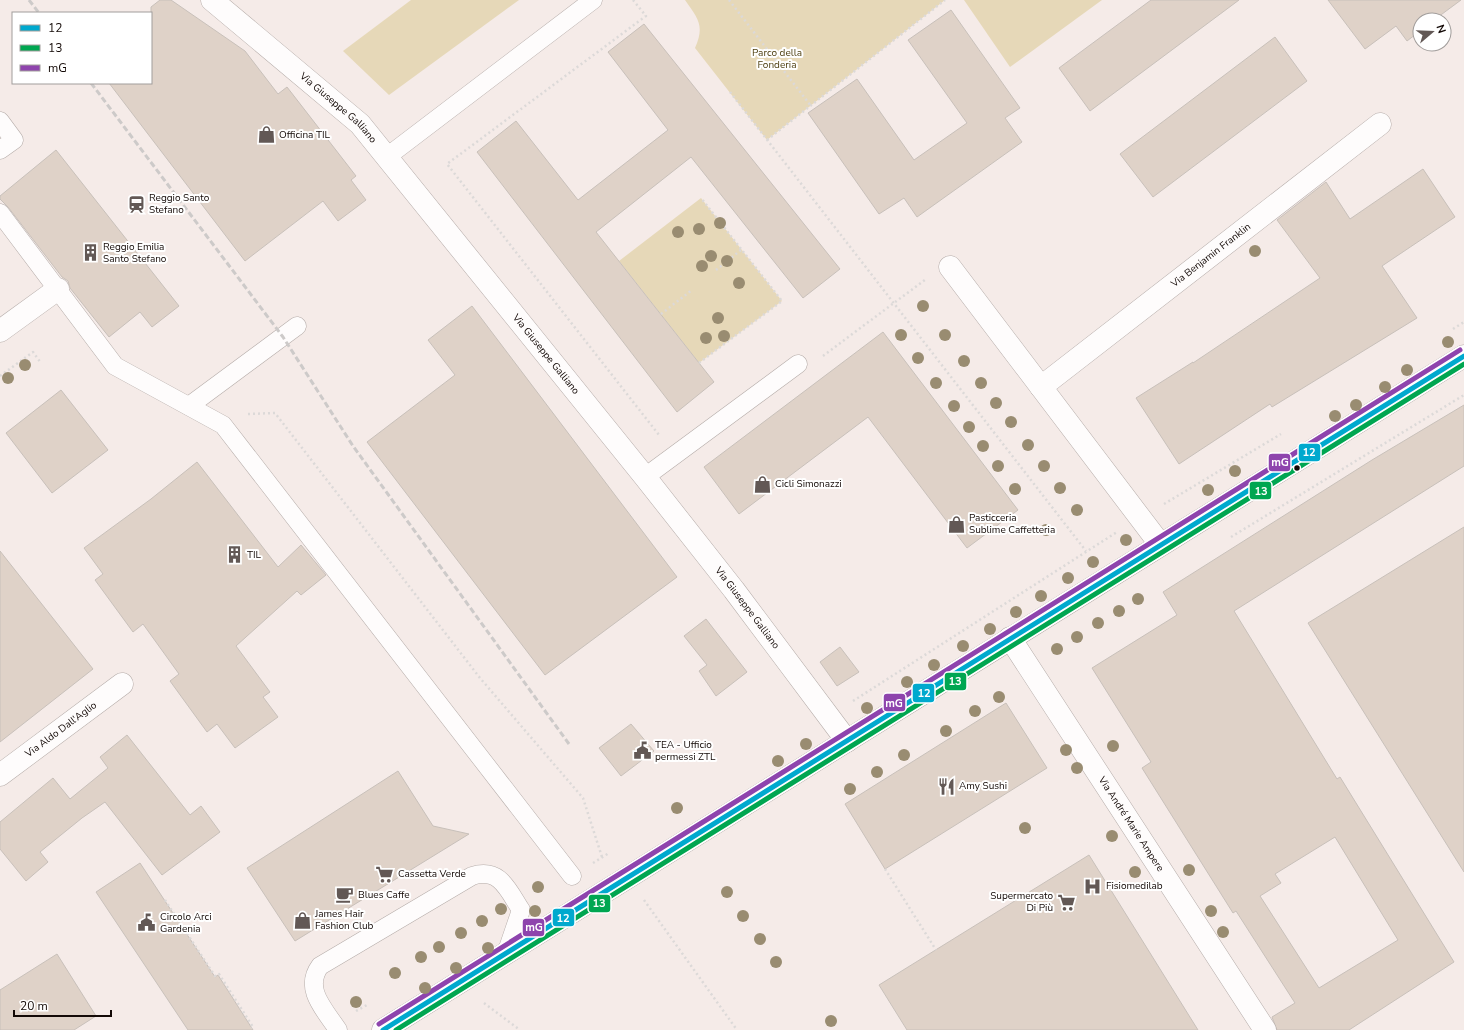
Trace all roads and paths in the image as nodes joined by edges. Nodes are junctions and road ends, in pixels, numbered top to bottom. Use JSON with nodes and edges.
{"nodes":[{"id":1,"x":212,"y":0,"type":"edge"},
{"id":2,"x":593,"y":0,"type":"edge"},
{"id":3,"x":634,"y":0,"type":"edge"},
{"id":4,"x":729,"y":0,"type":"edge"},
{"id":5,"x":946,"y":0,"type":"edge"},
{"id":6,"x":730,"y":92,"type":"dead end"},
{"id":7,"x":811,"y":106,"type":"junction"},
{"id":8,"x":0,"y":121,"type":"edge"},
{"id":9,"x":1380,"y":124,"type":"dead end"},
{"id":10,"x":767,"y":140,"type":"junction"},
{"id":11,"x":0,"y":150,"type":"edge"},
{"id":12,"x":388,"y":156,"type":"junction"},
{"id":13,"x":701,"y":198,"type":"dead end"},
{"id":14,"x":0,"y":213,"type":"edge"},
{"id":15,"x":741,"y":250,"type":"junction"},
{"id":16,"x":950,"y":267,"type":"joint"},
{"id":17,"x":716,"y":270,"type":"dead end"},
{"id":18,"x":58,"y":289,"type":"junction"},
{"id":19,"x":692,"y":290,"type":"dead end"},
{"id":20,"x":894,"y":303,"type":"junction"},
{"id":21,"x":661,"y":314,"type":"dead end"},
{"id":22,"x":1464,"y":322,"type":"edge"},
{"id":23,"x":297,"y":326,"type":"dead end"},
{"id":24,"x":1451,"y":330,"type":"dead end"},
{"id":25,"x":0,"y":331,"type":"edge"},
{"id":26,"x":1464,"y":356,"type":"edge"},
{"id":27,"x":41,"y":363,"type":"dead end"},
{"id":28,"x":699,"y":363,"type":"dead end"},
{"id":29,"x":798,"y":364,"type":"joint"},
{"id":30,"x":0,"y":376,"type":"edge"},
{"id":31,"x":218,"y":384,"type":"junction"},
{"id":32,"x":1041,"y":387,"type":"junction"},
{"id":33,"x":189,"y":406,"type":"junction"},
{"id":34,"x":1286,"y":431,"type":"dead end"},
{"id":35,"x":675,"y":456,"type":"junction"},
{"id":36,"x":645,"y":477,"type":"junction"},
{"id":37,"x":1140,"y":518,"type":"junction"},
{"id":38,"x":1160,"y":544,"type":"junction"},
{"id":39,"x":1086,"y":551,"type":"junction"},
{"id":40,"x":1010,"y":638,"type":"junction"},
{"id":41,"x":122,"y":684,"type":"dead end"},
{"id":42,"x":828,"y":717,"type":"junction"},
{"id":43,"x":847,"y":741,"type":"junction"},
{"id":44,"x":0,"y":775,"type":"edge"},
{"id":45,"x":602,"y":857,"type":"dead end"},
{"id":46,"x":885,"y":868,"type":"dead end"},
{"id":47,"x":572,"y":876,"type":"dead end"},
{"id":48,"x":627,"y":877,"type":"junction"},
{"id":49,"x":165,"y":900,"type":"dead end"},
{"id":50,"x":936,"y":950,"type":"dead end"},
{"id":51,"x":506,"y":954,"type":"junction"},
{"id":52,"x":484,"y":1003,"type":"dead end"},
{"id":53,"x":253,"y":1028,"type":"edge"},
{"id":54,"x":338,"y":1030,"type":"edge"},
{"id":55,"x":383,"y":1030,"type":"edge"},
{"id":56,"x":520,"y":1030,"type":"edge"},
{"id":57,"x":737,"y":1030,"type":"edge"},
{"id":58,"x":1266,"y":1030,"type":"edge"}],
"edges":[{"from":1,"to":12,"type":"street","name":"Via Giuseppe Galliano"},
{"from":2,"to":12,"type":"lane"},
{"from":3,"to":35,"type":"path"},
{"from":4,"to":7,"type":"path"},
{"from":5,"to":7,"type":"path"},
{"from":6,"to":10,"type":"path"},
{"from":7,"to":10,"type":"path"},
{"from":8,"to":11,"type":"lane"},
{"from":9,"to":32,"type":"street","name":"Via Benjamin Franklin"},
{"from":10,"to":20,"type":"path"},
{"from":12,"to":36,"type":"street","name":"Via Giuseppe Galliano"},
{"from":13,"to":15,"type":"path"},
{"from":14,"to":18,"type":"lane"},
{"from":15,"to":17,"type":"path"},
{"from":15,"to":28,"type":"path"},
{"from":16,"to":20,"type":"path"},
{"from":16,"to":32,"type":"street"},
{"from":18,"to":25,"type":"street"},
{"from":18,"to":33,"type":"lane"},
{"from":19,"to":21,"type":"path"},
{"from":20,"to":29,"type":"path"},
{"from":20,"to":39,"type":"path"},
{"from":22,"to":24,"type":"path"},
{"from":23,"to":31,"type":"lane"},
{"from":26,"to":38,"type":"street"},
{"from":27,"to":30,"type":"path"},
{"from":29,"to":35,"type":"lane"},
{"from":31,"to":33,"type":"lane"},
{"from":31,"to":45,"type":"path"},
{"from":32,"to":37,"type":"street"},
{"from":33,"to":47,"type":"lane"},
{"from":34,"to":37,"type":"path"},
{"from":35,"to":36,"type":"lane"},
{"from":36,"to":42,"type":"street","name":"Via Giuseppe Galliano"},
{"from":37,"to":38,"type":"street"},
{"from":37,"to":39,"type":"path"},
{"from":38,"to":40,"type":"street"},
{"from":39,"to":42,"type":"path"},
{"from":40,"to":43,"type":"street"},
{"from":40,"to":58,"type":"street","name":"Via André Marie Ampere"},
{"from":41,"to":44,"type":"street","name":"Via Aldo Dall'Aglio"},
{"from":42,"to":43,"type":"street","name":"Via Giuseppe Galliano"},
{"from":43,"to":48,"type":"street"},
{"from":46,"to":50,"type":"path"},
{"from":48,"to":51,"type":"street"},
{"from":48,"to":57,"type":"path"},
{"from":49,"to":53,"type":"path"},
{"from":51,"to":54,"type":"lane"},
{"from":51,"to":55,"type":"street"},
{"from":52,"to":56,"type":"path"}]}
